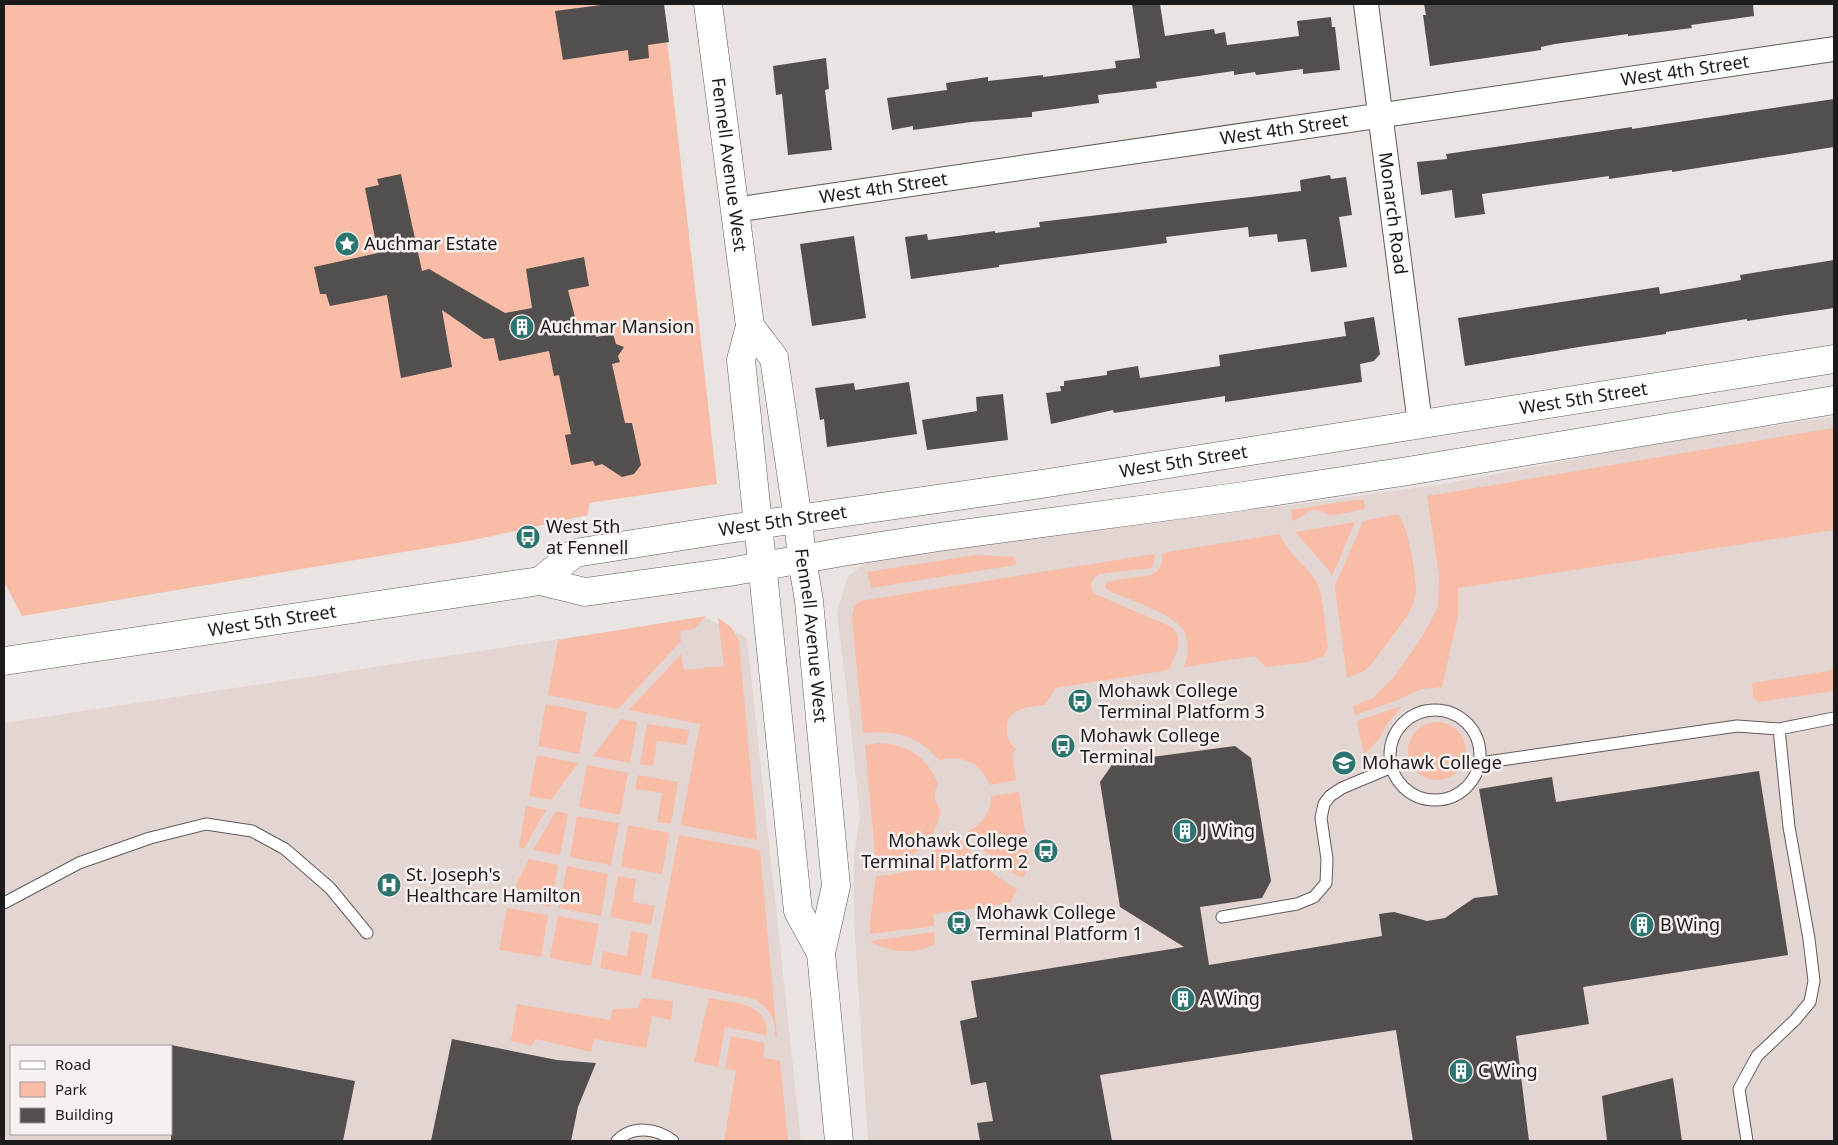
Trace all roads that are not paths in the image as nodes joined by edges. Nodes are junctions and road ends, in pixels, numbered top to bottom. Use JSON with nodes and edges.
{"nodes":[{"id":1,"x":708,"y":4,"type":"edge"},
{"id":2,"x":1366,"y":4,"type":"edge"},
{"id":3,"x":1834,"y":49,"type":"edge"},
{"id":4,"x":1380,"y":116,"type":"junction"},
{"id":5,"x":734,"y":210,"type":"junction"},
{"id":6,"x":750,"y":326,"type":"junction"},
{"id":7,"x":1834,"y":359,"type":"edge"},
{"id":8,"x":1834,"y":400,"type":"edge"},
{"id":9,"x":1420,"y":424,"type":"junction"},
{"id":10,"x":798,"y":520,"type":"junction"},
{"id":11,"x":758,"y":525,"type":"junction"},
{"id":12,"x":802,"y":559,"type":"junction"},
{"id":13,"x":763,"y":566,"type":"junction"},
{"id":14,"x":540,"y":581,"type":"junction"},
{"id":15,"x":4,"y":661,"type":"edge"},
{"id":16,"x":1834,"y":718,"type":"edge"},
{"id":17,"x":1779,"y":728,"type":"junction"},
{"id":18,"x":1480,"y":763,"type":"junction"},
{"id":19,"x":1392,"y":767,"type":"junction"},
{"id":20,"x":4,"y":903,"type":"edge"},
{"id":21,"x":1222,"y":917,"type":"dead end"},
{"id":22,"x":367,"y":933,"type":"dead end"},
{"id":23,"x":821,"y":952,"type":"junction"},
{"id":24,"x":617,"y":1141,"type":"edge"},
{"id":25,"x":673,"y":1141,"type":"edge"},
{"id":26,"x":839,"y":1141,"type":"edge"},
{"id":27,"x":1747,"y":1141,"type":"edge"}],
"edges":[{"from":1,"to":5,"type":"main road","name":"Fennell Avenue West"},
{"from":2,"to":4,"type":"street","name":"Monarch Road"},
{"from":3,"to":4,"type":"street","name":"West 4th Street"},
{"from":4,"to":5,"type":"street","name":"West 4th Street"},
{"from":4,"to":9,"type":"street","name":"Monarch Road"},
{"from":5,"to":6,"type":"main road","name":"Fennell Avenue West"},
{"from":6,"to":10,"type":"main road","name":"Fennell Avenue West"},
{"from":6,"to":11,"type":"main road","name":"Fennell Avenue West"},
{"from":7,"to":9,"type":"main road","name":"West 5th Street"},
{"from":8,"to":12,"type":"main road","name":"West 5th Street"},
{"from":9,"to":10,"type":"main road","name":"West 5th Street"},
{"from":10,"to":11,"type":"main road","name":"West 5th Street"},
{"from":10,"to":12,"type":"main road","name":"Fennell Avenue West"},
{"from":11,"to":13,"type":"main road","name":"Fennell Avenue West"},
{"from":11,"to":14,"type":"main road","name":"West 5th Street"},
{"from":12,"to":13,"type":"main road","name":"West 5th Street"},
{"from":12,"to":23,"type":"main road","name":"Fennell Avenue West"},
{"from":13,"to":14,"type":"main road","name":"West 5th Street"},
{"from":13,"to":23,"type":"main road","name":"Fennell Avenue West"},
{"from":14,"to":15,"type":"main road","name":"West 5th Street"},
{"from":16,"to":17,"type":"lane"},
{"from":17,"to":18,"type":"lane"},
{"from":17,"to":27,"type":"lane"},
{"from":18,"to":19,"type":"lane"},
{"from":18,"to":19,"type":"lane"},
{"from":19,"to":21,"type":"lane"},
{"from":20,"to":22,"type":"lane"},
{"from":23,"to":26,"type":"main road","name":"Fennell Avenue West"},
{"from":24,"to":25,"type":"lane"}]}
